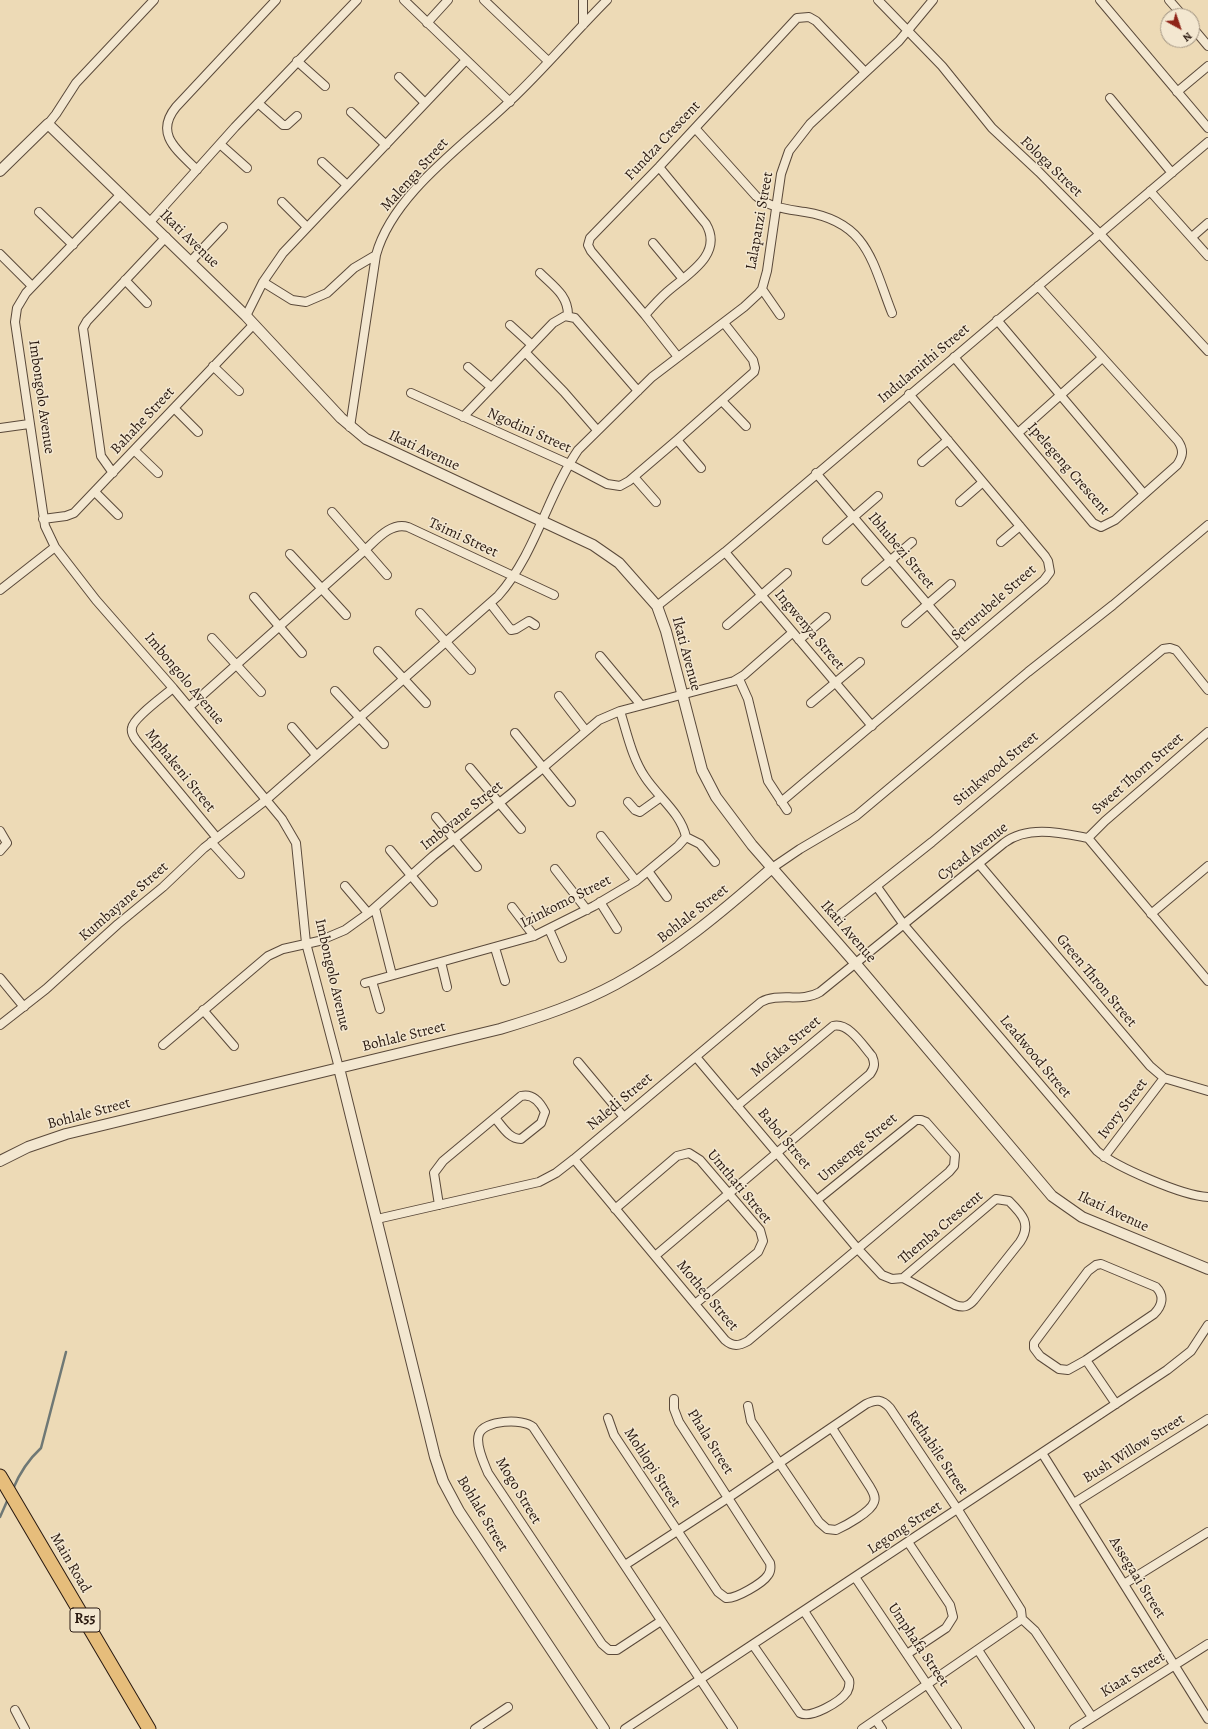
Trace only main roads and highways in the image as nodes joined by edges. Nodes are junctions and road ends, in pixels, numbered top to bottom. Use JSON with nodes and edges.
{"nodes":[{"id":1,"x":0,"y":1476,"type":"edge"},
{"id":2,"x":149,"y":1729,"type":"edge"}],
"edges":[{"from":1,"to":2,"type":"main road","name":"Main Road","number":"R55"}]}
